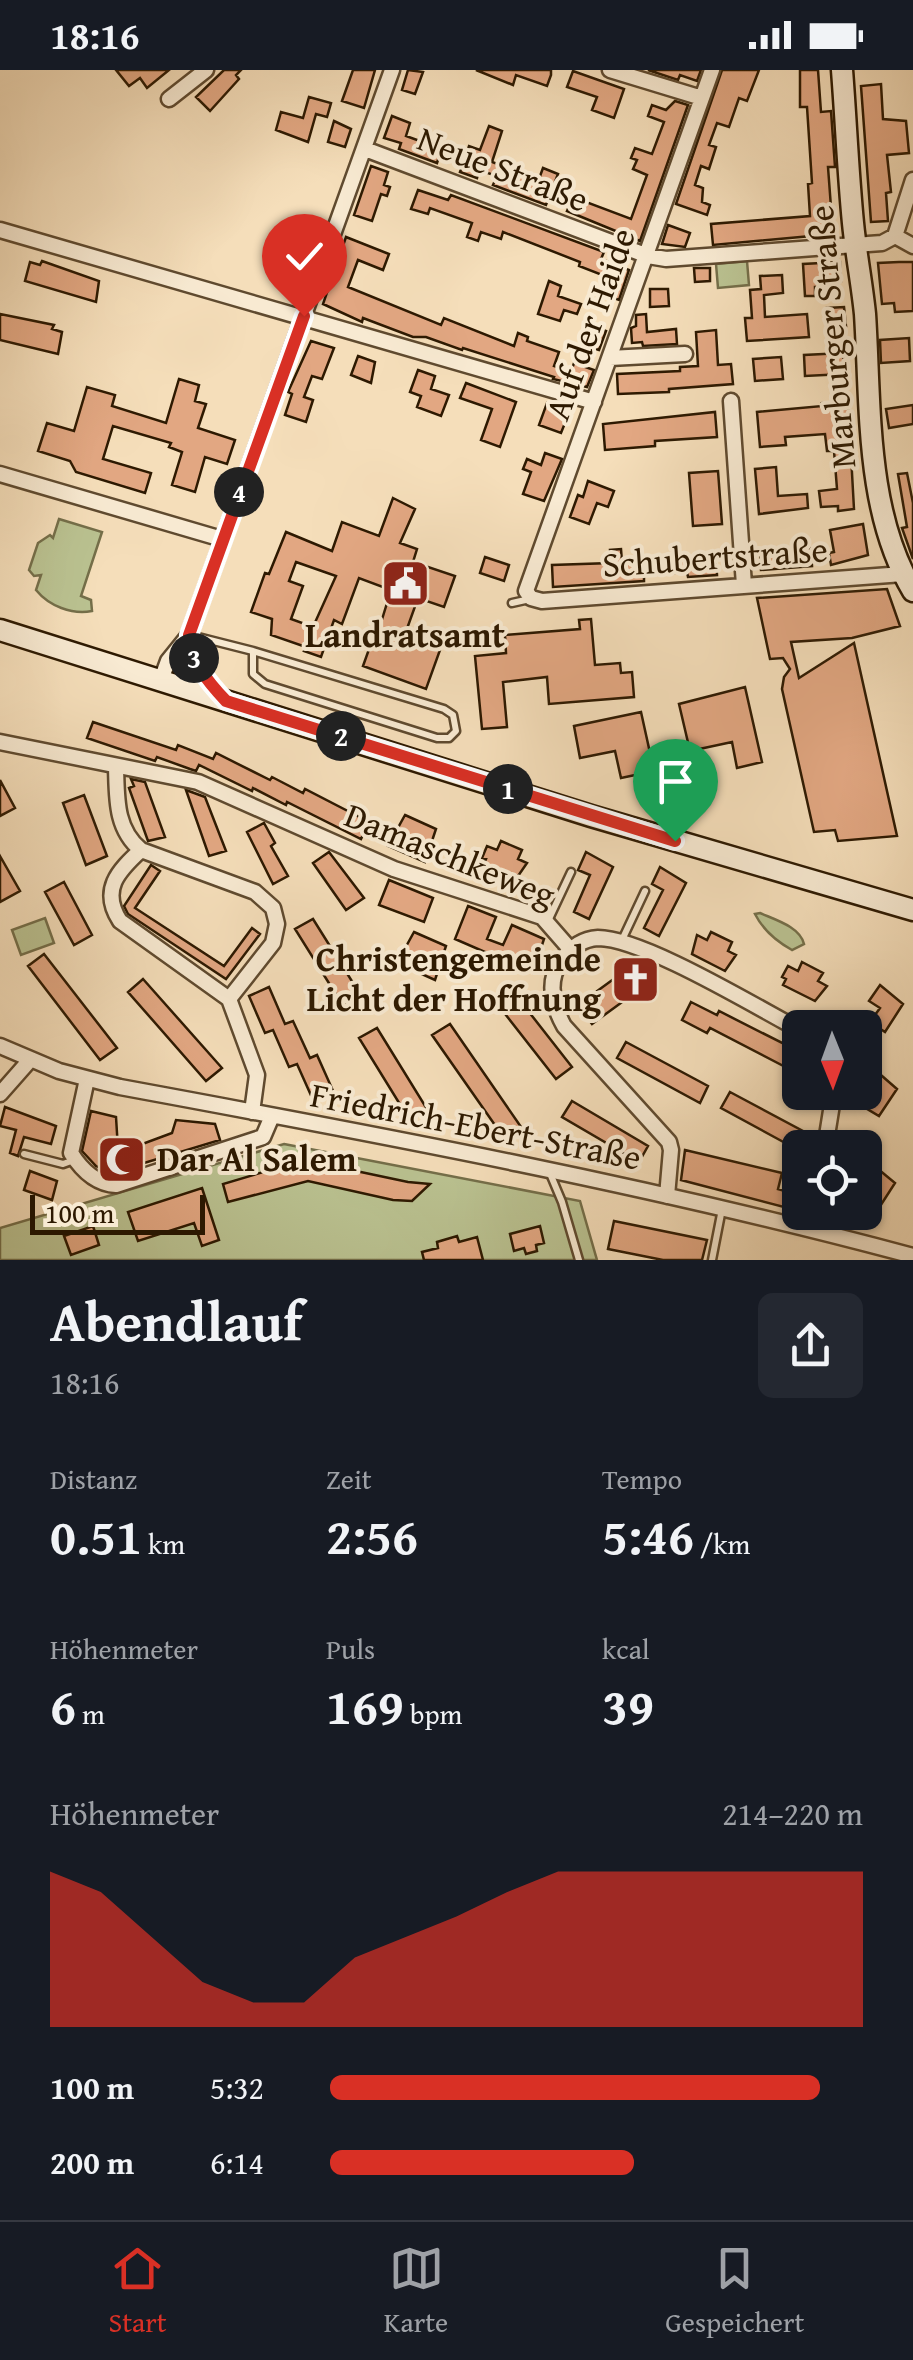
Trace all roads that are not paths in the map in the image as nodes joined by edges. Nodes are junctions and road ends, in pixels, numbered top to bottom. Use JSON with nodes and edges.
{"nodes":[{"id":1,"x":206,"y":70,"type":"edge"},
{"id":2,"x":392,"y":70,"type":"edge"},
{"id":3,"x":610,"y":70,"type":"edge"},
{"id":4,"x":712,"y":70,"type":"edge"},
{"id":5,"x":842,"y":70,"type":"edge"},
{"id":6,"x":642,"y":74,"type":"edge"},
{"id":7,"x":702,"y":98,"type":"junction"},
{"id":8,"x":169,"y":99,"type":"dead end"},
{"id":9,"x":365,"y":149,"type":"junction"},
{"id":10,"x":913,"y":180,"type":"edge"},
{"id":11,"x":0,"y":230,"type":"edge"},
{"id":12,"x":894,"y":236,"type":"junction"},
{"id":13,"x":856,"y":246,"type":"junction"},
{"id":14,"x":913,"y":246,"type":"edge"},
{"id":15,"x":648,"y":256,"type":"junction"},
{"id":16,"x":304,"y":316,"type":"junction"},
{"id":17,"x":685,"y":354,"type":"dead end"},
{"id":18,"x":610,"y":358,"type":"junction"},
{"id":19,"x":731,"y":401,"type":"dead end"},
{"id":20,"x":594,"y":402,"type":"junction"},
{"id":21,"x":0,"y":474,"type":"edge"},
{"id":22,"x":222,"y":539,"type":"junction"},
{"id":23,"x":908,"y":583,"type":"edge"},
{"id":24,"x":744,"y":585,"type":"junction"},
{"id":25,"x":531,"y":598,"type":"junction"},
{"id":26,"x":512,"y":603,"type":"dead end"},
{"id":27,"x":0,"y":630,"type":"edge"},
{"id":28,"x":189,"y":635,"type":"junction"},
{"id":29,"x":253,"y":651,"type":"junction"},
{"id":30,"x":192,"y":652,"type":"junction"},
{"id":31,"x":170,"y":683,"type":"junction"},
{"id":32,"x":226,"y":701,"type":"junction"},
{"id":33,"x":0,"y":742,"type":"edge"},
{"id":34,"x":116,"y":767,"type":"junction"},
{"id":35,"x":141,"y":850,"type":"junction"},
{"id":36,"x":571,"y":872,"type":"dead end"},
{"id":37,"x":645,"y":891,"type":"dead end"},
{"id":38,"x":913,"y":910,"type":"edge"},
{"id":39,"x":548,"y":922,"type":"junction"},
{"id":40,"x":621,"y":942,"type":"junction"},
{"id":41,"x":570,"y":949,"type":"junction"},
{"id":42,"x":229,"y":998,"type":"junction"},
{"id":43,"x":782,"y":1021,"type":"edge"},
{"id":44,"x":0,"y":1046,"type":"edge"},
{"id":45,"x":30,"y":1060,"type":"junction"},
{"id":46,"x":88,"y":1079,"type":"junction"},
{"id":47,"x":0,"y":1094,"type":"edge"},
{"id":48,"x":252,"y":1112,"type":"junction"},
{"id":49,"x":272,"y":1116,"type":"junction"},
{"id":50,"x":24,"y":1154,"type":"dead end"},
{"id":51,"x":75,"y":1160,"type":"junction"},
{"id":52,"x":547,"y":1168,"type":"junction"},
{"id":53,"x":667,"y":1196,"type":"junction"},
{"id":54,"x":722,"y":1208,"type":"junction"},
{"id":55,"x":782,"y":1216,"type":"edge"},
{"id":56,"x":841,"y":1230,"type":"edge"},
{"id":57,"x":913,"y":1256,"type":"edge"},
{"id":58,"x":579,"y":1260,"type":"edge"},
{"id":59,"x":712,"y":1260,"type":"edge"}],
"edges":[{"from":1,"to":8,"type":"street"},
{"from":2,"to":9,"type":"street"},
{"from":3,"to":6,"type":"street"},
{"from":4,"to":7,"type":"street","name":"Auf der Haide"},
{"from":5,"to":13,"type":"main road","name":"Marburger Straße"},
{"from":6,"to":7,"type":"street"},
{"from":7,"to":15,"type":"street","name":"Auf der Haide"},
{"from":9,"to":15,"type":"street","name":"Neue Straße"},
{"from":9,"to":16,"type":"street"},
{"from":10,"to":12,"type":"street"},
{"from":11,"to":16,"type":"street"},
{"from":12,"to":13,"type":"street","name":"Neue Straße"},
{"from":12,"to":14,"type":"street"},
{"from":13,"to":15,"type":"street","name":"Neue Straße"},
{"from":13,"to":23,"type":"main road","name":"Marburger Straße"},
{"from":15,"to":18,"type":"street","name":"Auf der Haide"},
{"from":16,"to":20,"type":"street"},
{"from":16,"to":22,"type":"street"},
{"from":17,"to":18,"type":"street"},
{"from":18,"to":20,"type":"street","name":"Auf der Haide"},
{"from":19,"to":24,"type":"street"},
{"from":20,"to":25,"type":"street","name":"Auf der Haide"},
{"from":21,"to":22,"type":"street"},
{"from":22,"to":28,"type":"street"},
{"from":23,"to":24,"type":"street","name":"Schubertstraße"},
{"from":24,"to":25,"type":"street","name":"Schubertstraße"},
{"from":25,"to":26,"type":"lane"},
{"from":27,"to":31,"type":"main road"},
{"from":28,"to":29,"type":"lane"},
{"from":28,"to":30,"type":"street"},
{"from":28,"to":31,"type":"street"},
{"from":29,"to":29,"type":"lane"},
{"from":30,"to":31,"type":"street"},
{"from":30,"to":32,"type":"street"},
{"from":31,"to":32,"type":"main road"},
{"from":32,"to":38,"type":"main road"},
{"from":33,"to":34,"type":"street","name":"Damaschkeweg"},
{"from":34,"to":35,"type":"street"},
{"from":34,"to":39,"type":"street","name":"Damaschkeweg"},
{"from":35,"to":42,"type":"street"},
{"from":35,"to":42,"type":"street"},
{"from":36,"to":39,"type":"lane"},
{"from":37,"to":40,"type":"lane"},
{"from":39,"to":41,"type":"street","name":"Damaschkeweg"},
{"from":40,"to":41,"type":"street","name":"Damaschkeweg"},
{"from":40,"to":43,"type":"street","name":"Damaschkeweg"},
{"from":41,"to":53,"type":"street","name":"Friedrich-Ebert-Straße"},
{"from":42,"to":48,"type":"street"},
{"from":44,"to":45,"type":"street","name":"Friedrich-Ebert-Straße"},
{"from":45,"to":46,"type":"street","name":"Friedrich-Ebert-Straße"},
{"from":45,"to":47,"type":"street"},
{"from":46,"to":48,"type":"street","name":"Friedrich-Ebert-Straße"},
{"from":46,"to":51,"type":"street"},
{"from":48,"to":49,"type":"street","name":"Friedrich-Ebert-Straße"},
{"from":49,"to":51,"type":"street","name":"Friedrich-Ebert-Straße"},
{"from":49,"to":52,"type":"street","name":"Friedrich-Ebert-Straße"},
{"from":50,"to":51,"type":"lane"},
{"from":52,"to":53,"type":"street","name":"Friedrich-Ebert-Straße"},
{"from":52,"to":58,"type":"lane"},
{"from":53,"to":54,"type":"street","name":"Friedrich-Ebert-Straße"},
{"from":54,"to":55,"type":"street","name":"Friedrich-Ebert-Straße"},
{"from":54,"to":59,"type":"lane"},
{"from":56,"to":57,"type":"street","name":"Friedrich-Ebert-Straße"}]}
